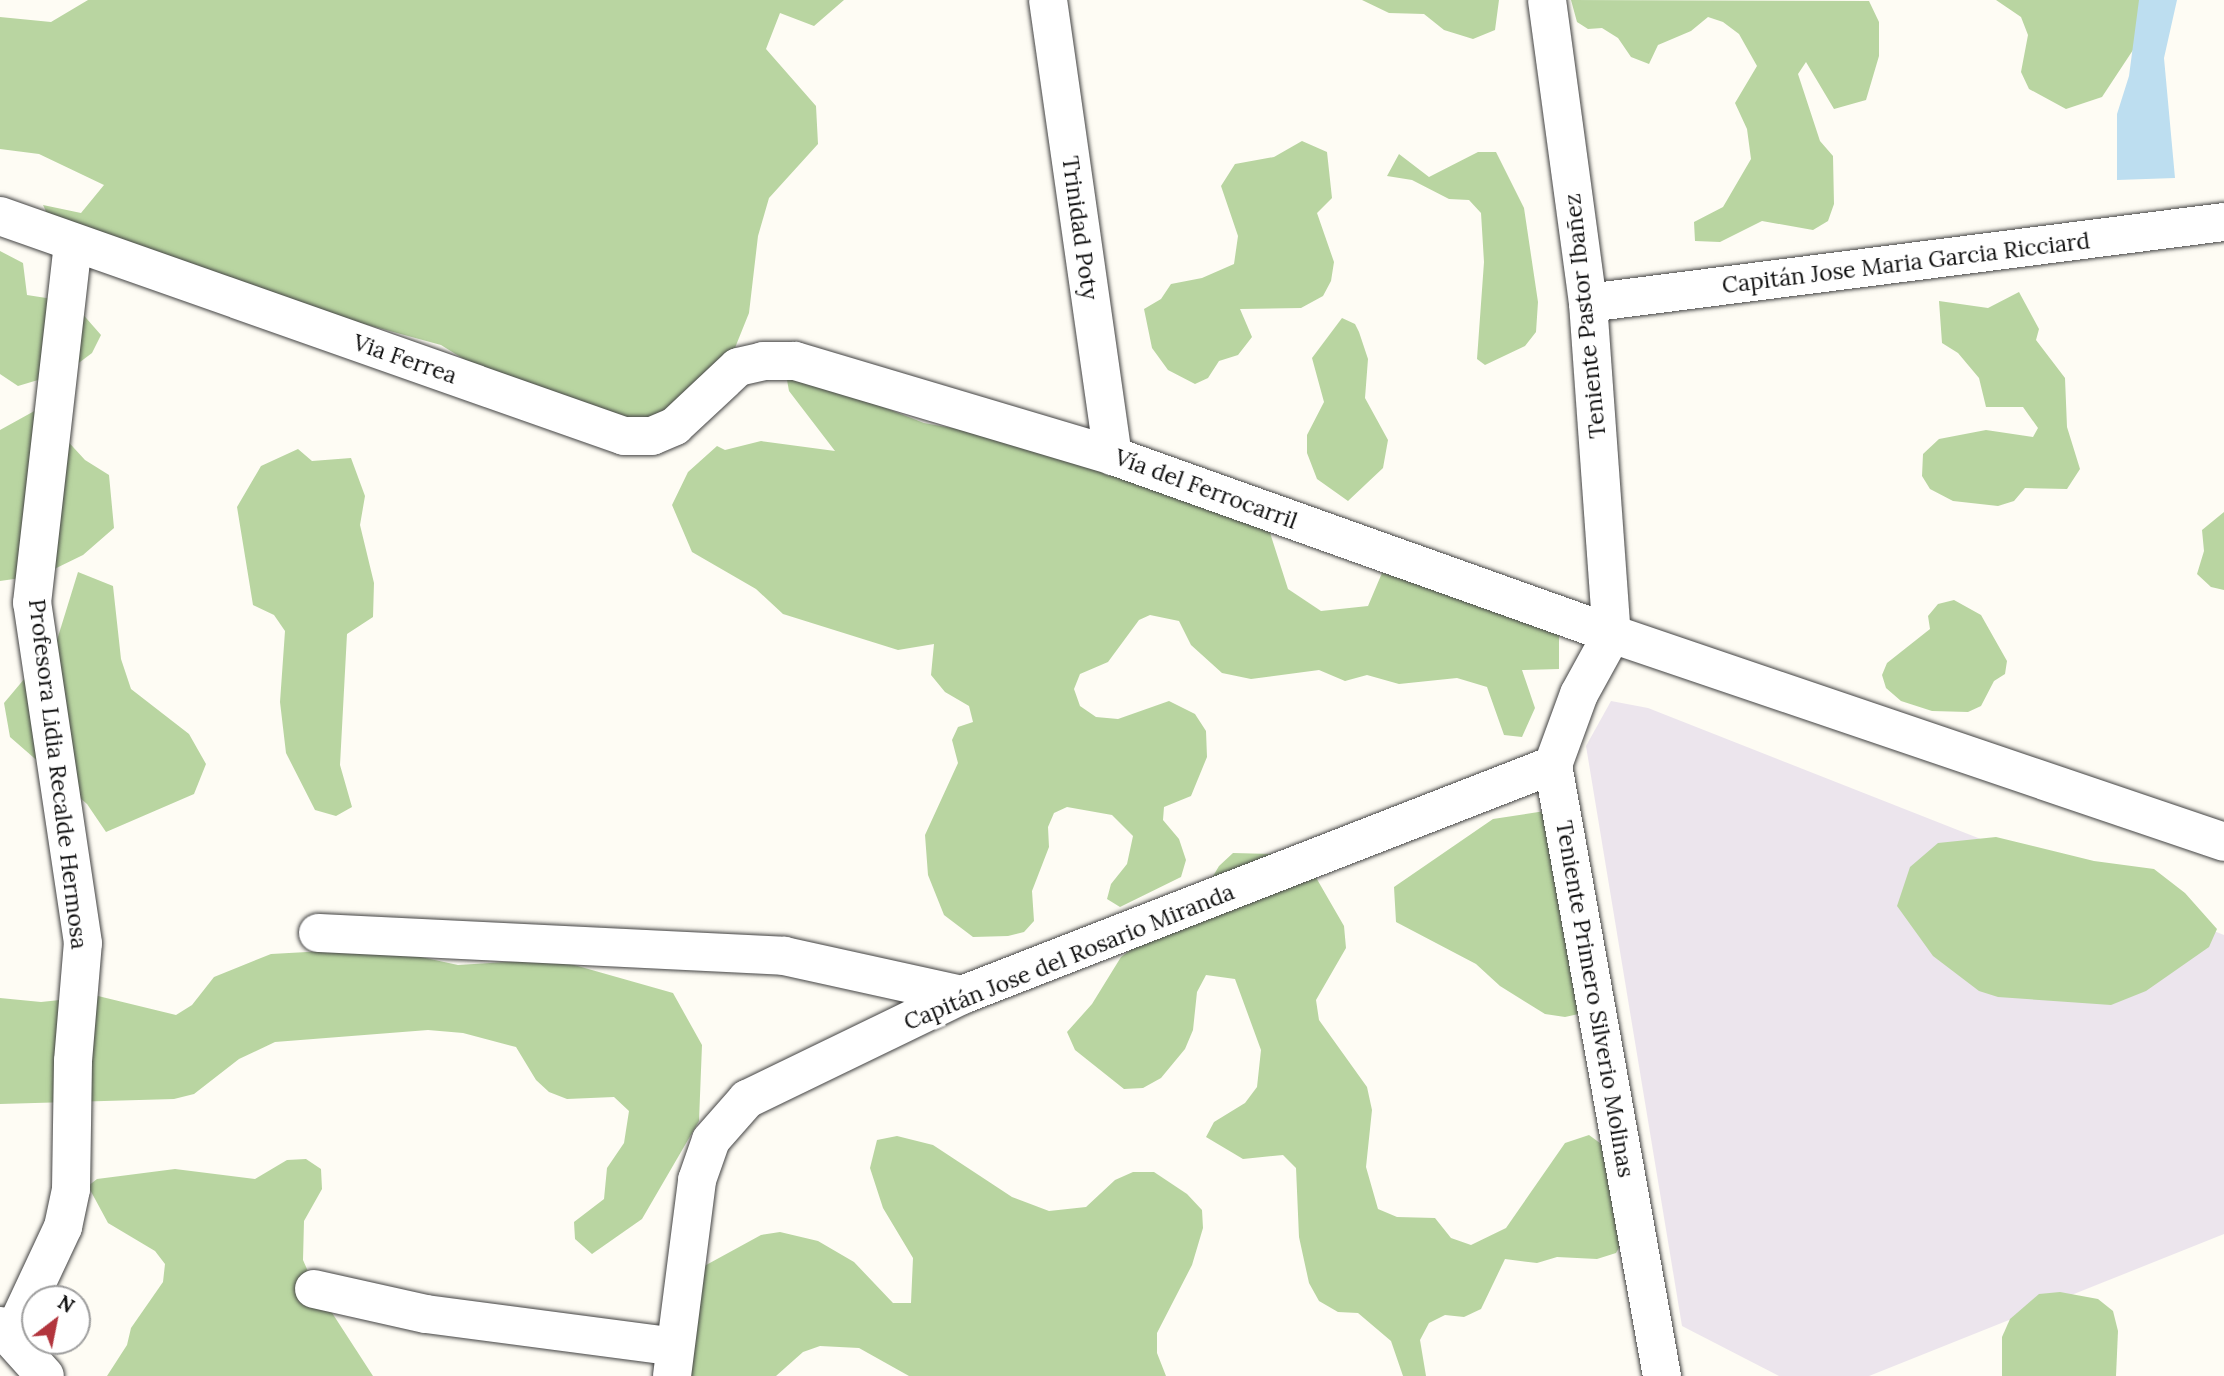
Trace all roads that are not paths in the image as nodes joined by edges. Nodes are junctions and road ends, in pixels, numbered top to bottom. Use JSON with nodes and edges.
{"nodes":[{"id":1,"x":1048,"y":0,"type":"edge"},
{"id":2,"x":1547,"y":0,"type":"edge"},
{"id":3,"x":0,"y":216,"type":"edge"},
{"id":4,"x":2224,"y":222,"type":"edge"},
{"id":5,"x":73,"y":242,"type":"junction"},
{"id":6,"x":1588,"y":303,"type":"junction"},
{"id":7,"x":795,"y":361,"type":"joint"},
{"id":8,"x":1113,"y":456,"type":"junction"},
{"id":9,"x":1612,"y":634,"type":"junction"},
{"id":10,"x":1553,"y":765,"type":"junction"},
{"id":11,"x":2224,"y":842,"type":"edge"},
{"id":12,"x":318,"y":933,"type":"dead end"},
{"id":13,"x":962,"y":995,"type":"junction"},
{"id":14,"x":314,"y":1289,"type":"dead end"},
{"id":15,"x":5,"y":1332,"type":"edge"},
{"id":16,"x":673,"y":1362,"type":"edge"},
{"id":17,"x":45,"y":1376,"type":"edge"},
{"id":18,"x":1662,"y":1376,"type":"edge"}],
"edges":[{"from":1,"to":8,"type":"street","name":"Trinidad Poty"},
{"from":2,"to":6,"type":"street","name":"Teniente Pastor Ibañez"},
{"from":3,"to":5,"type":"street","name":"Via Ferrea"},
{"from":4,"to":6,"type":"street","name":"Capitán Jose Maria Garcia Ricciard"},
{"from":5,"to":7,"type":"street","name":"Via Ferrea"},
{"from":5,"to":15,"type":"street","name":"Profesora Lidia Recalde Hermosa"},
{"from":6,"to":9,"type":"street","name":"Teniente Pastor Ibañez"},
{"from":7,"to":8,"type":"street","name":"Vía del Ferrocarril"},
{"from":8,"to":9,"type":"street","name":"Vía del Ferrocarril"},
{"from":9,"to":10,"type":"street"},
{"from":9,"to":11,"type":"street","name":"Vía del Ferrocarril"},
{"from":10,"to":13,"type":"street","name":"Capitán Jose del Rosario Miranda"},
{"from":10,"to":18,"type":"street","name":"Teniente Primero Silverio Molinas"},
{"from":12,"to":13,"type":"street"},
{"from":13,"to":16,"type":"street","name":"Capitán Jose del Rosario Miranda"},
{"from":14,"to":16,"type":"street"},
{"from":15,"to":17,"type":"street"}]}
